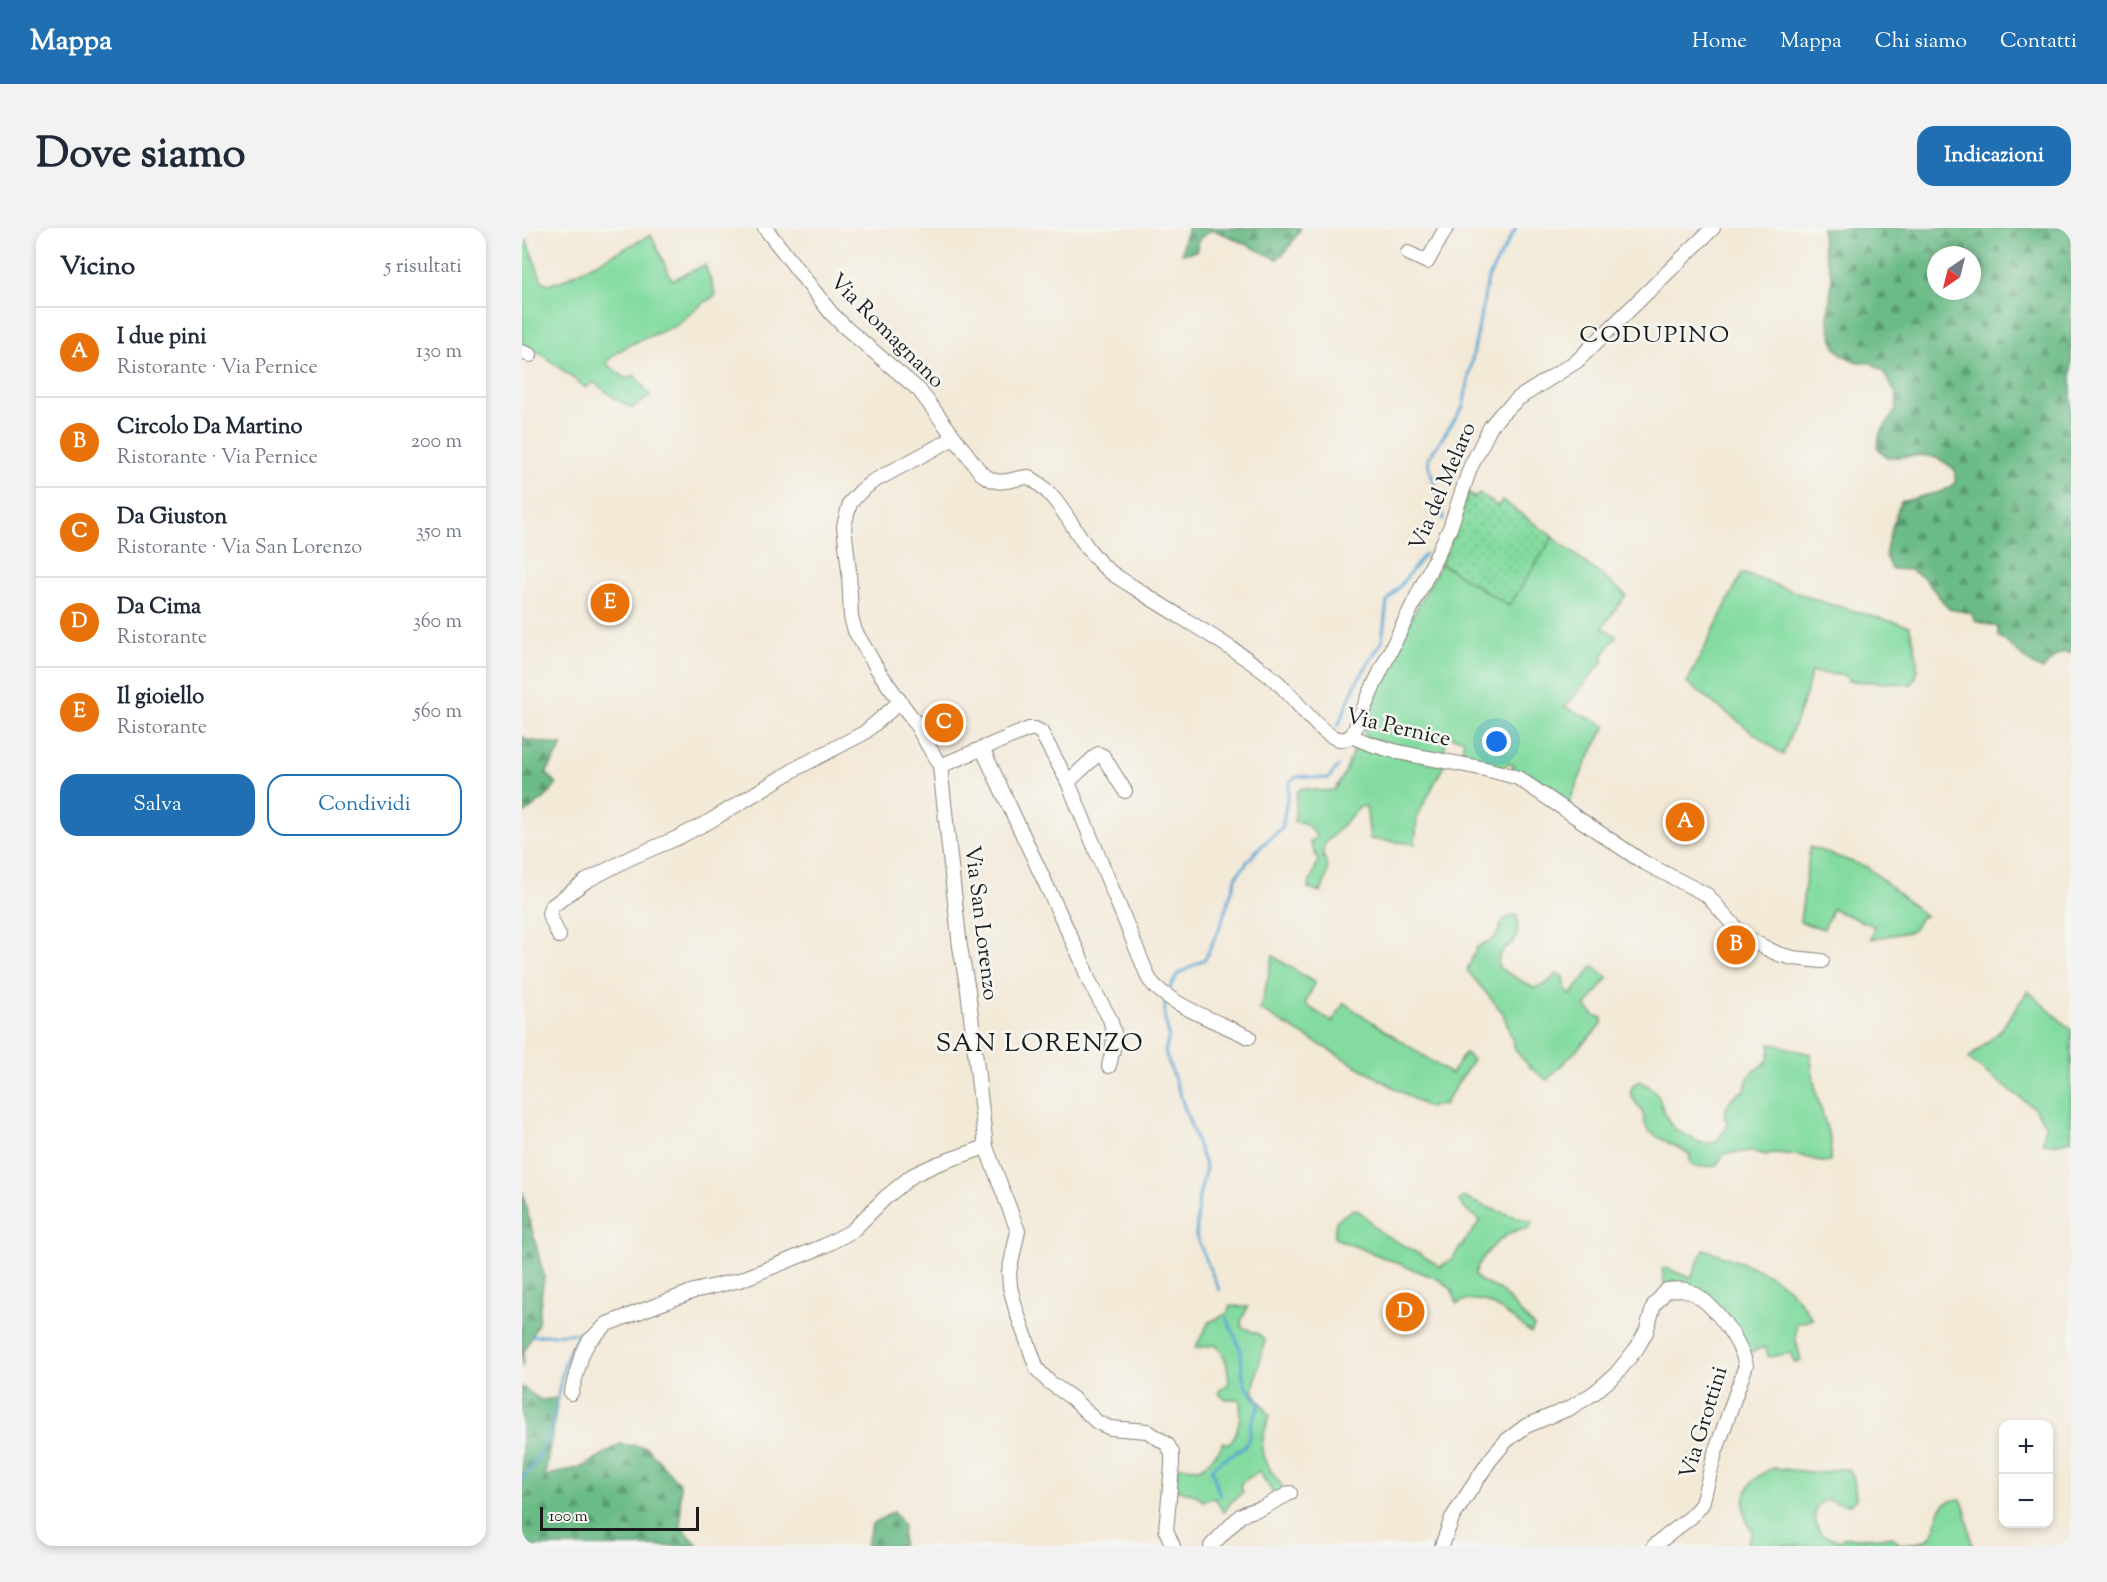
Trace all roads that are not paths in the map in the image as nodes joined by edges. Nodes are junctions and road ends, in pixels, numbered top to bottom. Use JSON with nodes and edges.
{"nodes":[{"id":1,"x":765,"y":228,"type":"edge"},
{"id":2,"x":1446,"y":228,"type":"edge"},
{"id":3,"x":1713,"y":228,"type":"edge"},
{"id":4,"x":1408,"y":253,"type":"dead end"},
{"id":5,"x":954,"y":438,"type":"junction"},
{"id":6,"x":900,"y":702,"type":"junction"},
{"id":7,"x":1349,"y":737,"type":"junction"},
{"id":8,"x":983,"y":750,"type":"junction"},
{"id":9,"x":940,"y":766,"type":"junction"},
{"id":10,"x":1068,"y":782,"type":"junction"},
{"id":11,"x":1125,"y":791,"type":"dead end"},
{"id":12,"x":559,"y":936,"type":"dead end"},
{"id":13,"x":1822,"y":961,"type":"dead end"},
{"id":14,"x":1249,"y":1037,"type":"dead end"},
{"id":15,"x":1109,"y":1066,"type":"dead end"},
{"id":16,"x":986,"y":1147,"type":"junction"},
{"id":17,"x":571,"y":1393,"type":"dead end"},
{"id":18,"x":1290,"y":1493,"type":"dead end"},
{"id":19,"x":1173,"y":1546,"type":"edge"},
{"id":20,"x":1211,"y":1546,"type":"edge"},
{"id":21,"x":1442,"y":1546,"type":"edge"},
{"id":22,"x":1654,"y":1546,"type":"edge"}],
"edges":[{"from":1,"to":5,"type":"street","name":"Via Romagnano"},
{"from":2,"to":4,"type":"street"},
{"from":3,"to":7,"type":"street","name":"Via del Melaro"},
{"from":5,"to":6,"type":"street","name":"Via San Lorenzo"},
{"from":5,"to":7,"type":"street","name":"Via Pernice"},
{"from":6,"to":9,"type":"street","name":"Via San Lorenzo"},
{"from":6,"to":12,"type":"street"},
{"from":7,"to":13,"type":"street","name":"Via Pernice"},
{"from":8,"to":9,"type":"street"},
{"from":8,"to":10,"type":"street"},
{"from":8,"to":15,"type":"street"},
{"from":9,"to":16,"type":"street","name":"Via San Lorenzo"},
{"from":10,"to":11,"type":"street"},
{"from":10,"to":14,"type":"street"},
{"from":16,"to":17,"type":"street"},
{"from":16,"to":19,"type":"street","name":"Via San Lorenzo"},
{"from":18,"to":20,"type":"street"},
{"from":21,"to":22,"type":"street","name":"Via Grottini"}]}
